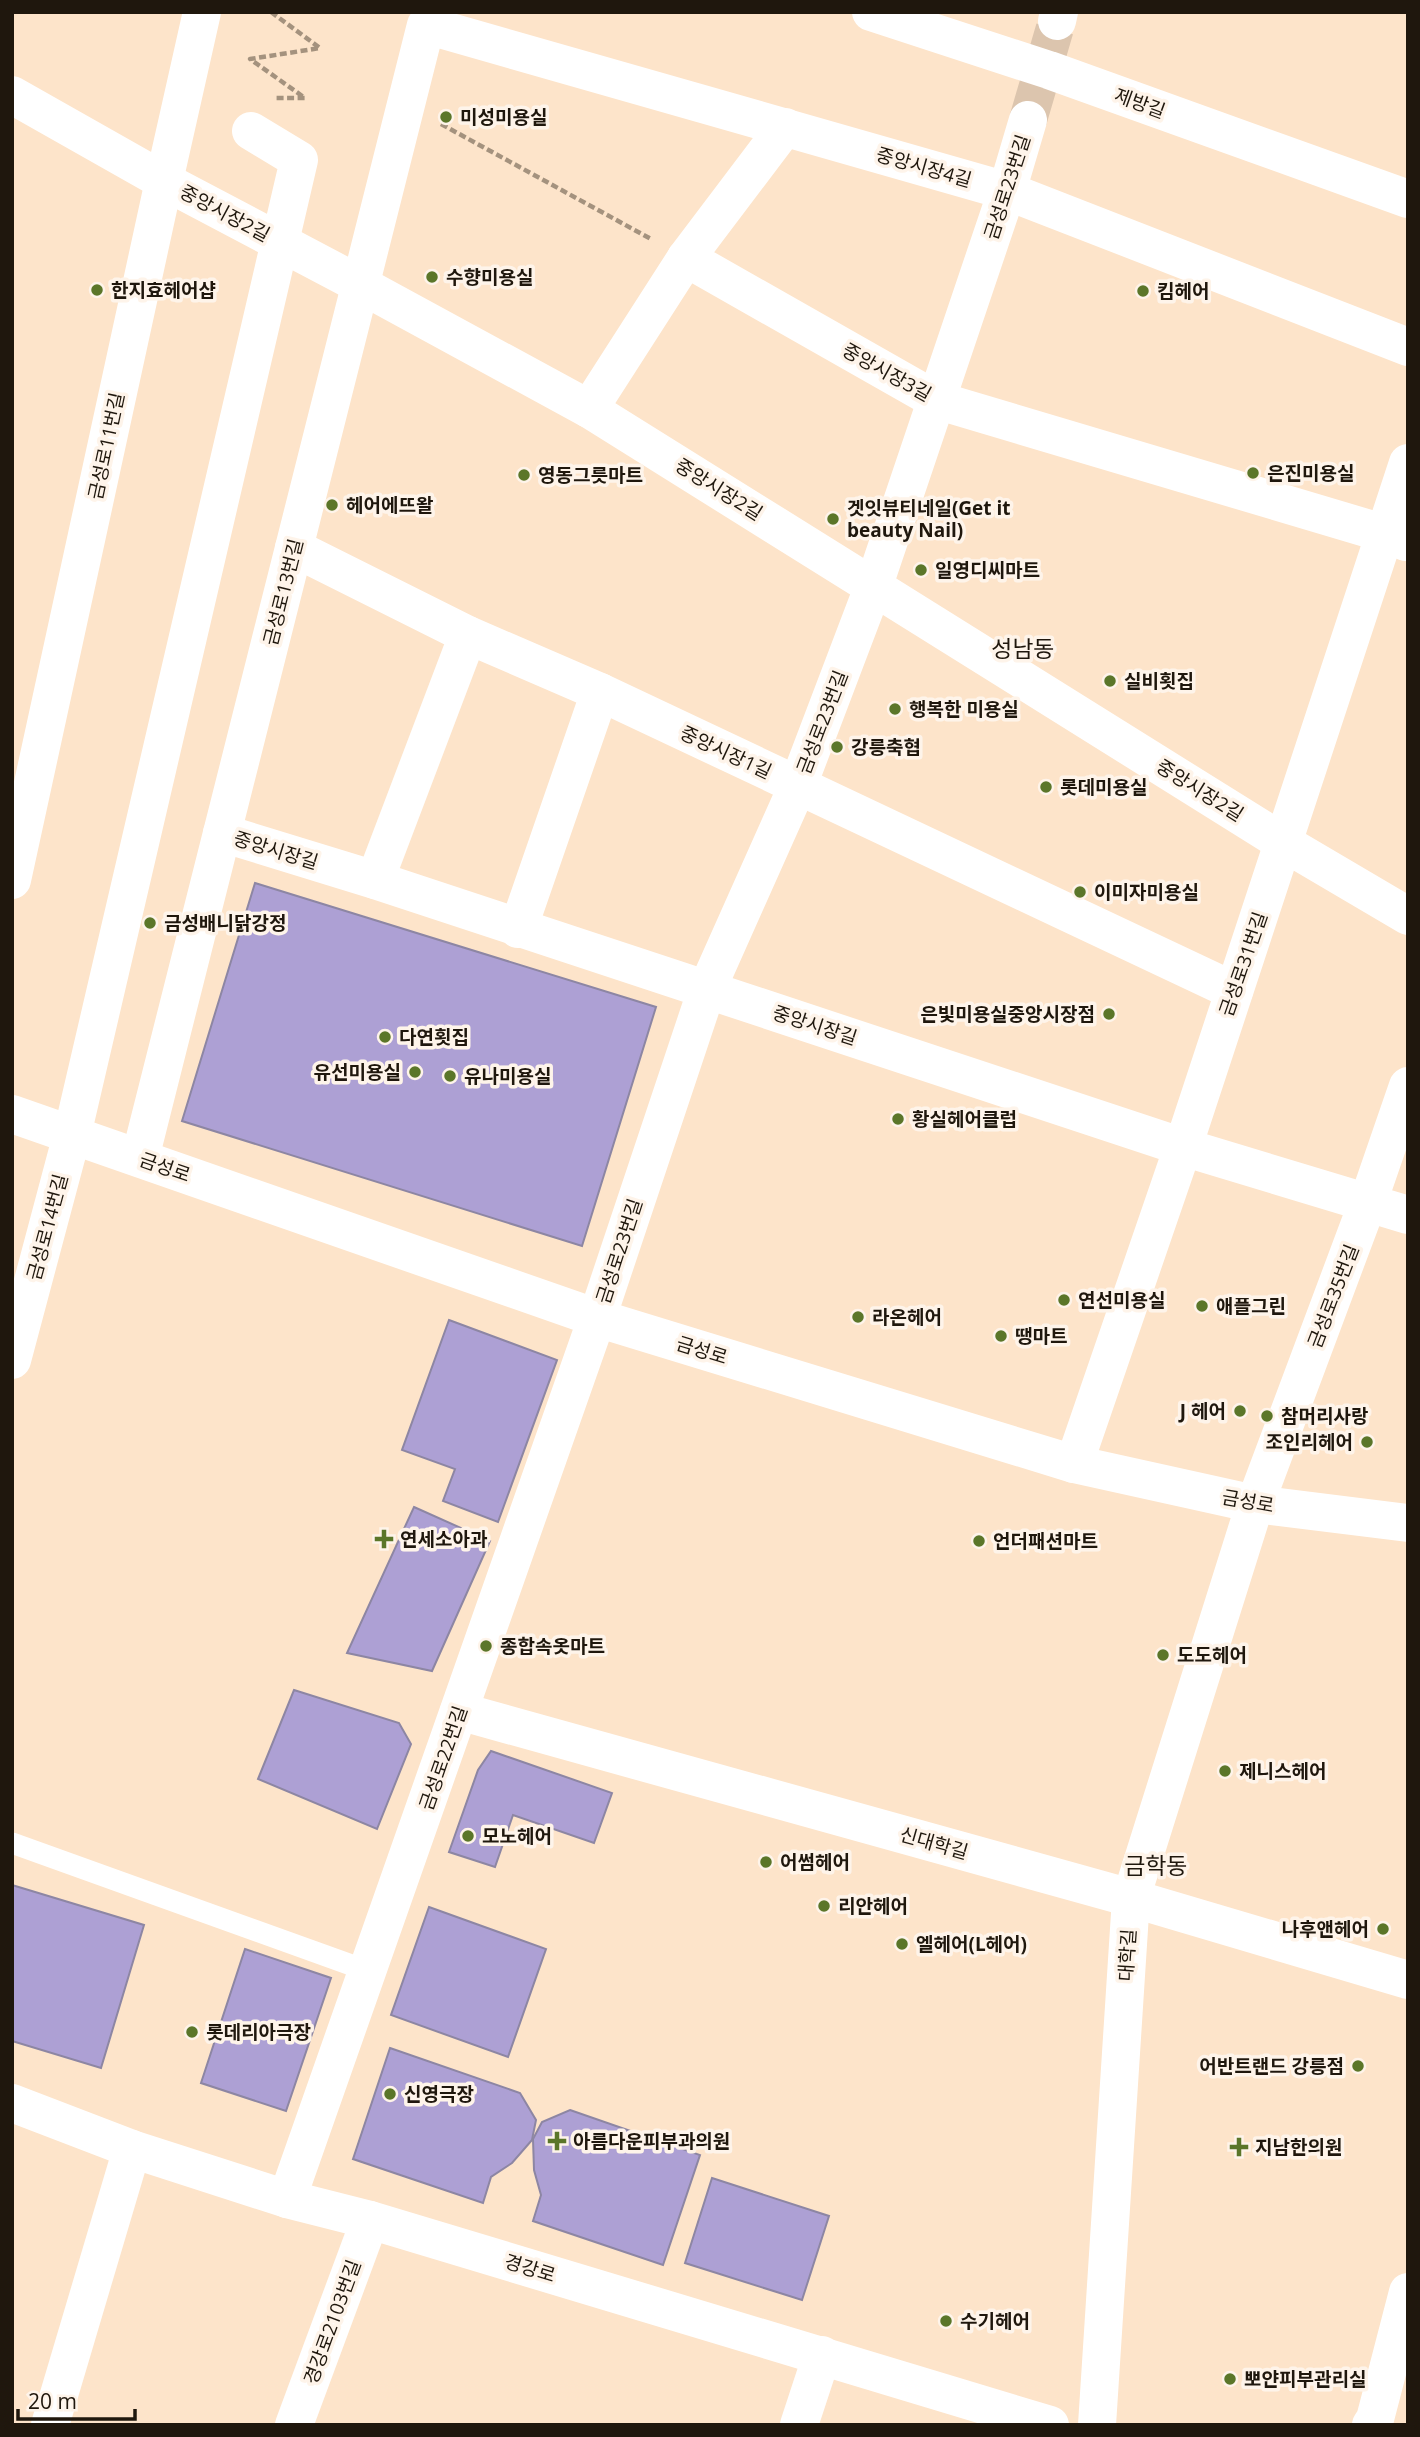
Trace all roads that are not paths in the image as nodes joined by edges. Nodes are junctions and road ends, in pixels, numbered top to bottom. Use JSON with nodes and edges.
{"nodes":[{"id":1,"x":202,"y":12,"type":"edge"},
{"id":2,"x":871,"y":12,"type":"edge"},
{"id":3,"x":426,"y":25,"type":"joint"},
{"id":4,"x":12,"y":95,"type":"edge"},
{"id":5,"x":259,"y":114,"type":"road end"},
{"id":6,"x":1028,"y":120,"type":"tunnel mouth"},
{"id":7,"x":785,"y":127,"type":"junction"},
{"id":8,"x":164,"y":181,"type":"junction"},
{"id":9,"x":1007,"y":191,"type":"junction"},
{"id":10,"x":1408,"y":199,"type":"edge"},
{"id":11,"x":280,"y":242,"type":"junction"},
{"id":12,"x":686,"y":258,"type":"junction"},
{"id":13,"x":361,"y":285,"type":"junction"},
{"id":14,"x":1408,"y":347,"type":"edge"},
{"id":15,"x":936,"y":400,"type":"junction"},
{"id":16,"x":589,"y":409,"type":"junction"},
{"id":17,"x":1408,"y":463,"type":"edge"},
{"id":18,"x":1395,"y":538,"type":"edge"},
{"id":19,"x":295,"y":548,"type":"junction"},
{"id":20,"x":874,"y":585,"type":"junction"},
{"id":21,"x":468,"y":635,"type":"junction"},
{"id":22,"x":600,"y":692,"type":"junction"},
{"id":23,"x":798,"y":785,"type":"junction"},
{"id":24,"x":222,"y":833,"type":"junction"},
{"id":25,"x":1284,"y":843,"type":"junction"},
{"id":26,"x":12,"y":880,"type":"edge"},
{"id":27,"x":374,"y":880,"type":"junction"},
{"id":28,"x":1408,"y":916,"type":"edge"},
{"id":29,"x":518,"y":929,"type":"junction"},
{"id":30,"x":706,"y":989,"type":"junction"},
{"id":31,"x":1234,"y":991,"type":"junction"},
{"id":32,"x":1408,"y":1086,"type":"edge"},
{"id":33,"x":12,"y":1114,"type":"edge"},
{"id":34,"x":72,"y":1135,"type":"junction"},
{"id":35,"x":1183,"y":1147,"type":"junction"},
{"id":36,"x":140,"y":1158,"type":"junction"},
{"id":37,"x":1368,"y":1202,"type":"junction"},
{"id":38,"x":1408,"y":1215,"type":"edge"},
{"id":39,"x":597,"y":1318,"type":"junction"},
{"id":40,"x":12,"y":1360,"type":"edge"},
{"id":41,"x":1074,"y":1464,"type":"junction"},
{"id":42,"x":1255,"y":1504,"type":"junction"},
{"id":43,"x":1408,"y":1523,"type":"edge"},
{"id":44,"x":459,"y":1711,"type":"junction"},
{"id":45,"x":12,"y":1843,"type":"edge"},
{"id":46,"x":1131,"y":1898,"type":"junction"},
{"id":47,"x":368,"y":1970,"type":"junction"},
{"id":48,"x":1408,"y":1980,"type":"edge"},
{"id":49,"x":12,"y":2103,"type":"edge"},
{"id":50,"x":132,"y":2149,"type":"junction"},
{"id":51,"x":287,"y":2199,"type":"junction"},
{"id":52,"x":370,"y":2220,"type":"junction"},
{"id":53,"x":1408,"y":2292,"type":"edge"},
{"id":54,"x":821,"y":2354,"type":"junction"},
{"id":55,"x":50,"y":2425,"type":"edge"},
{"id":56,"x":294,"y":2425,"type":"edge"},
{"id":57,"x":799,"y":2425,"type":"edge"},
{"id":58,"x":1051,"y":2425,"type":"edge"},
{"id":59,"x":1097,"y":2425,"type":"edge"},
{"id":60,"x":1371,"y":2425,"type":"edge"}],
"edges":[{"from":1,"to":8,"type":"street","name":"금성로11번길"},
{"from":2,"to":10,"type":"street","name":"제방길"},
{"from":3,"to":7,"type":"street","name":"중앙시장4길"},
{"from":3,"to":13,"type":"street","name":"금성로13번길"},
{"from":4,"to":8,"type":"street","name":"중앙시장2길"},
{"from":5,"to":11,"type":"street","name":"금성로14번길"},
{"from":6,"to":9,"type":"street","name":"금성로23번길"},
{"from":7,"to":9,"type":"street","name":"중앙시장4길"},
{"from":7,"to":12,"type":"street"},
{"from":8,"to":11,"type":"street","name":"중앙시장2길"},
{"from":8,"to":26,"type":"street","name":"금성로11번길"},
{"from":9,"to":14,"type":"street","name":"중앙시장4길"},
{"from":9,"to":15,"type":"street","name":"금성로23번길"},
{"from":11,"to":13,"type":"street","name":"중앙시장2길"},
{"from":11,"to":34,"type":"street","name":"금성로14번길"},
{"from":12,"to":15,"type":"street","name":"중앙시장3길"},
{"from":12,"to":16,"type":"street"},
{"from":13,"to":16,"type":"street","name":"중앙시장2길"},
{"from":13,"to":19,"type":"street","name":"금성로13번길"},
{"from":15,"to":18,"type":"street","name":"중앙시장3길"},
{"from":15,"to":20,"type":"street","name":"금성로23번길"},
{"from":16,"to":20,"type":"street","name":"중앙시장2길"},
{"from":17,"to":18,"type":"street","name":"금성로31번길"},
{"from":18,"to":25,"type":"street","name":"금성로31번길"},
{"from":19,"to":21,"type":"street","name":"중앙시장1길"},
{"from":19,"to":24,"type":"street","name":"금성로13번길"},
{"from":20,"to":23,"type":"street","name":"금성로23번길"},
{"from":20,"to":25,"type":"street","name":"중앙시장2길"},
{"from":21,"to":22,"type":"street","name":"중앙시장1길"},
{"from":21,"to":27,"type":"street"},
{"from":22,"to":23,"type":"street","name":"중앙시장1길"},
{"from":22,"to":29,"type":"street"},
{"from":23,"to":30,"type":"street","name":"금성로23번길"},
{"from":23,"to":31,"type":"street","name":"중앙시장1길"},
{"from":24,"to":27,"type":"street","name":"중앙시장길"},
{"from":24,"to":36,"type":"street","name":"금성로13번길"},
{"from":25,"to":28,"type":"street","name":"중앙시장2길"},
{"from":25,"to":31,"type":"street","name":"금성로31번길"},
{"from":27,"to":29,"type":"street","name":"중앙시장길"},
{"from":29,"to":30,"type":"street","name":"중앙시장길"},
{"from":30,"to":35,"type":"street","name":"중앙시장길"},
{"from":30,"to":39,"type":"street","name":"금성로23번길"},
{"from":31,"to":35,"type":"street","name":"금성로31번길"},
{"from":32,"to":37,"type":"street","name":"금성로35번길"},
{"from":33,"to":34,"type":"street","name":"금성로"},
{"from":34,"to":36,"type":"street","name":"금성로"},
{"from":34,"to":40,"type":"street","name":"금성로14번길"},
{"from":35,"to":37,"type":"street","name":"중앙시장길"},
{"from":35,"to":41,"type":"street","name":"금성로31번길"},
{"from":36,"to":39,"type":"street","name":"금성로"},
{"from":37,"to":38,"type":"street","name":"중앙시장길"},
{"from":37,"to":42,"type":"street","name":"금성로35번길"},
{"from":39,"to":41,"type":"street","name":"금성로"},
{"from":39,"to":44,"type":"street","name":"금성로22번길"},
{"from":41,"to":42,"type":"street","name":"금성로"},
{"from":42,"to":43,"type":"street","name":"금성로"},
{"from":42,"to":46,"type":"street","name":"대학길"},
{"from":44,"to":46,"type":"street","name":"신대학길"},
{"from":44,"to":47,"type":"street","name":"금성로22번길"},
{"from":45,"to":47,"type":"lane"},
{"from":46,"to":48,"type":"street","name":"신대학길"},
{"from":46,"to":59,"type":"street","name":"대학길"},
{"from":47,"to":51,"type":"street","name":"금성로22번길"},
{"from":49,"to":50,"type":"street","name":"경강로"},
{"from":50,"to":51,"type":"street","name":"경강로"},
{"from":50,"to":55,"type":"street"},
{"from":51,"to":52,"type":"street","name":"경강로"},
{"from":52,"to":54,"type":"street","name":"경강로"},
{"from":52,"to":56,"type":"street","name":"경강로2103번길"},
{"from":53,"to":60,"type":"street"},
{"from":54,"to":57,"type":"street"},
{"from":54,"to":58,"type":"street","name":"경강로"}]}
